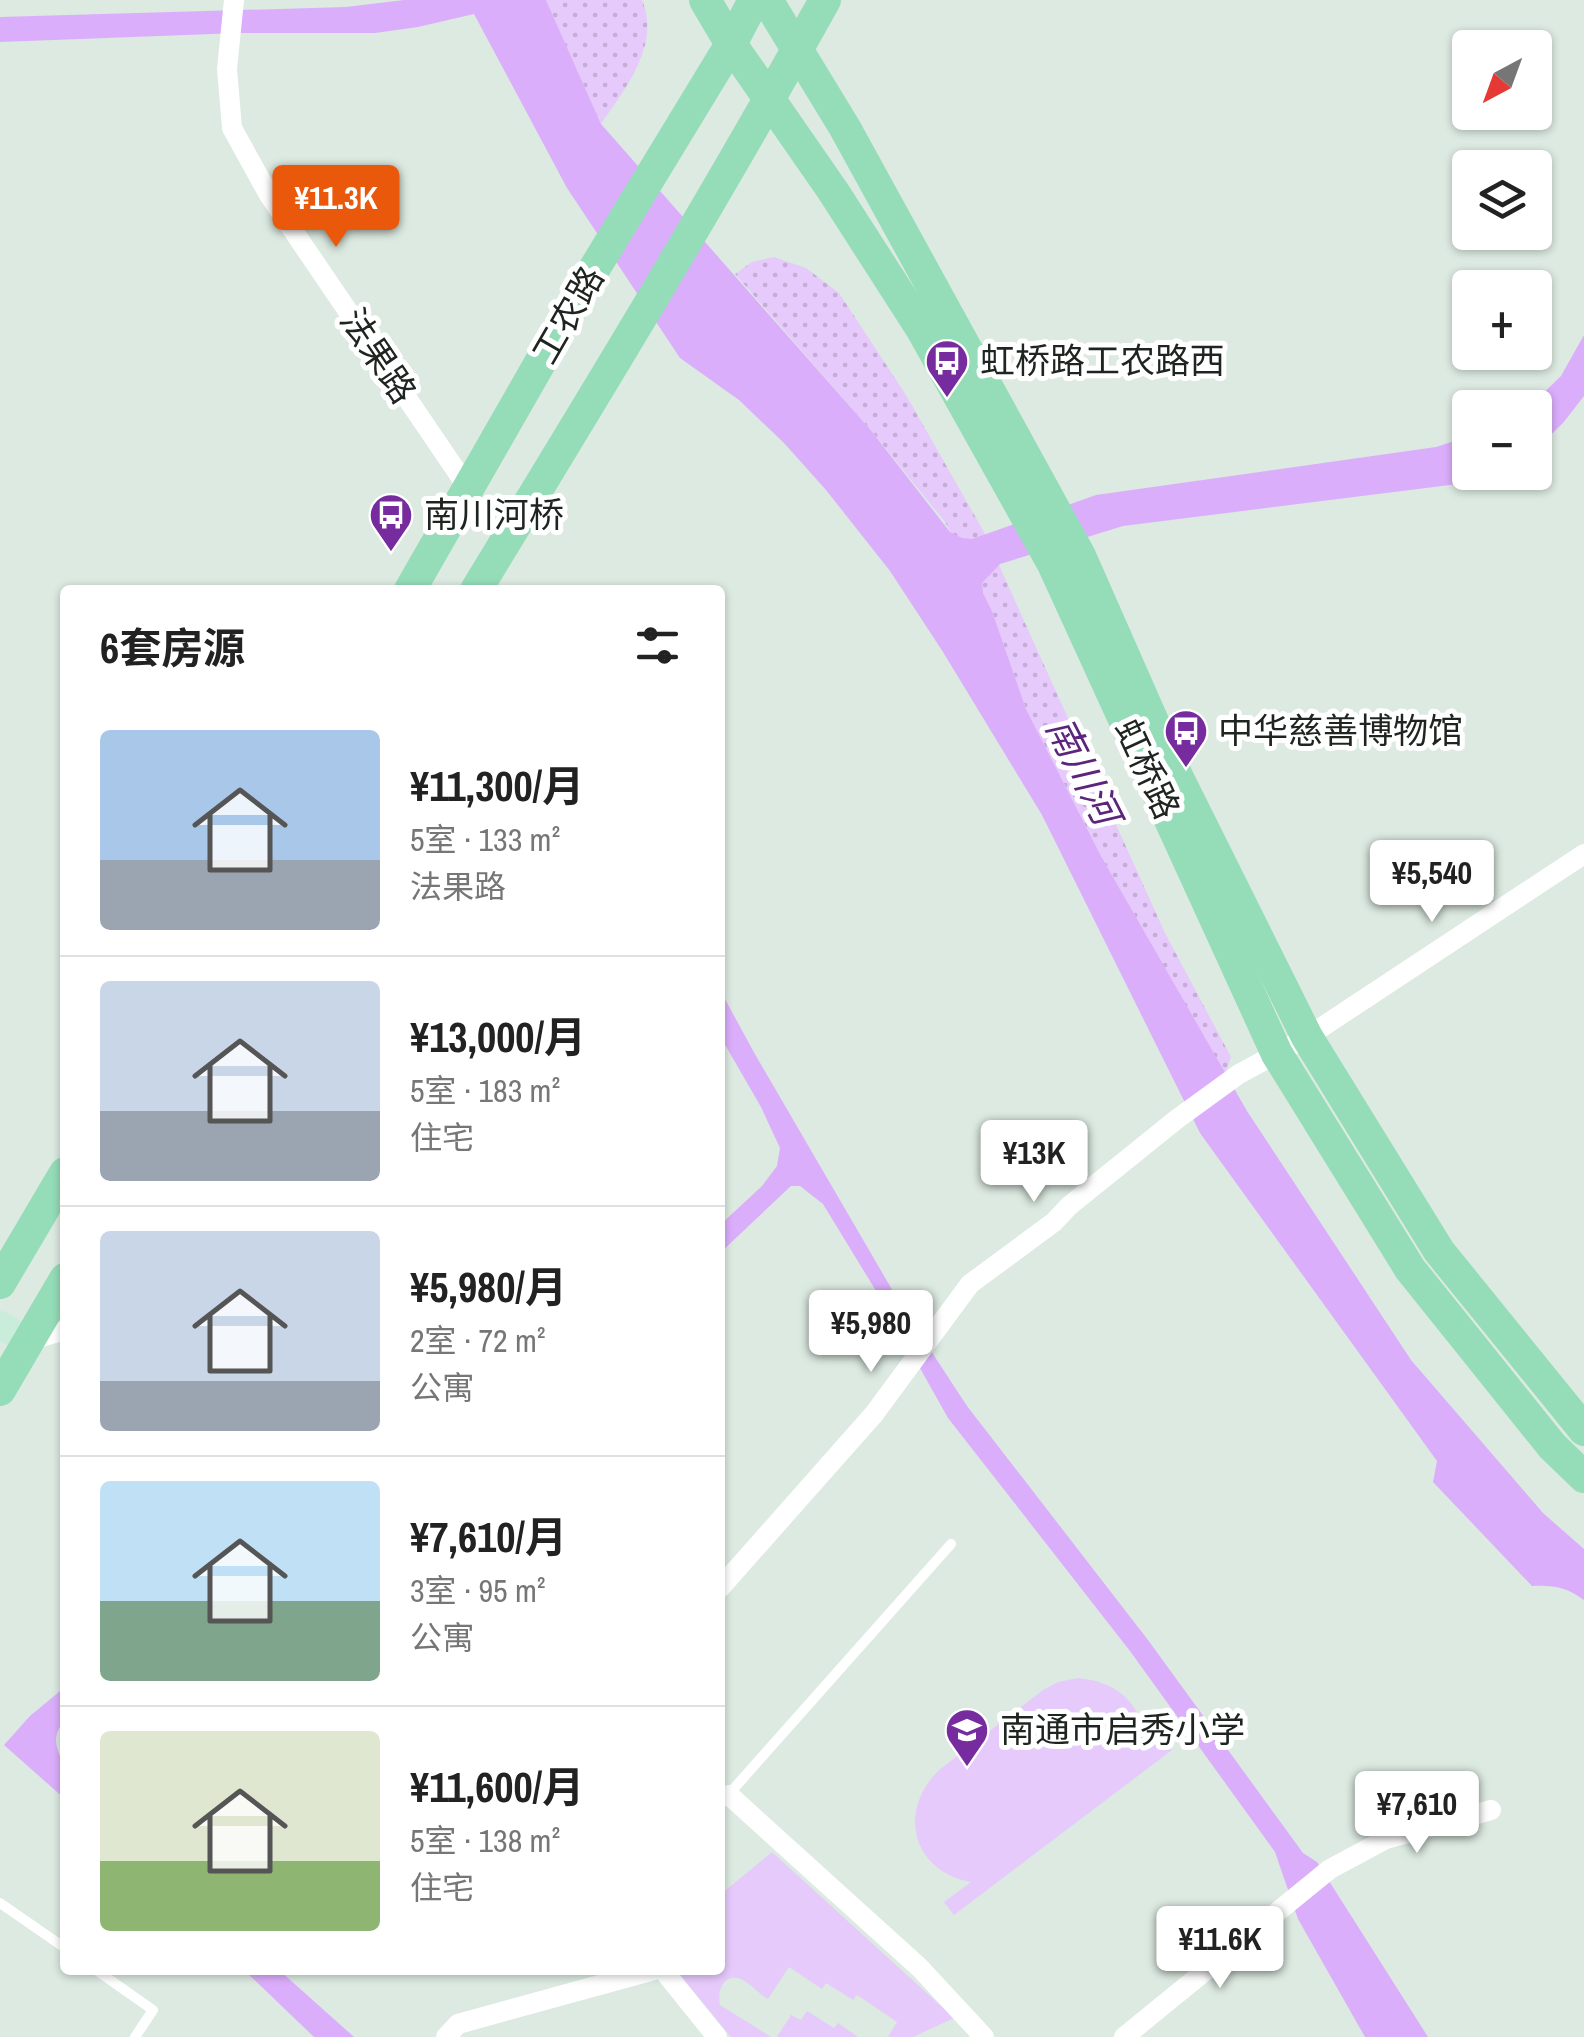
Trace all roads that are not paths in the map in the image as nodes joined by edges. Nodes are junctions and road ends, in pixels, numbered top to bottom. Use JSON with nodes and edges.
{"nodes":[{"id":1,"x":234,"y":0,"type":"edge"},
{"id":2,"x":706,"y":0,"type":"edge"},
{"id":3,"x":754,"y":0,"type":"edge"},
{"id":4,"x":767,"y":0,"type":"edge"},
{"id":5,"x":825,"y":0,"type":"edge"},
{"id":6,"x":732,"y":44,"type":"junction"},
{"id":7,"x":797,"y":50,"type":"junction"},
{"id":8,"x":770,"y":102,"type":"junction"},
{"id":9,"x":468,"y":488,"type":"junction"},
{"id":10,"x":1035,"y":505,"type":"junction"},
{"id":11,"x":1066,"y":560,"type":"junction"},
{"id":12,"x":413,"y":585,"type":"edge"},
{"id":13,"x":479,"y":585,"type":"edge"},
{"id":14,"x":1584,"y":854,"type":"edge"},
{"id":15,"x":1307,"y":1037,"type":"junction"},
{"id":16,"x":1278,"y":1054,"type":"junction"},
{"id":17,"x":60,"y":1181,"type":"edge"},
{"id":18,"x":0,"y":1283,"type":"edge"},
{"id":19,"x":60,"y":1283,"type":"edge"},
{"id":20,"x":60,"y":1330,"type":"edge"},
{"id":21,"x":14,"y":1333,"type":"edge"},
{"id":22,"x":0,"y":1390,"type":"edge"},
{"id":23,"x":1582,"y":1425,"type":"edge"},
{"id":24,"x":1584,"y":1477,"type":"edge"},
{"id":25,"x":951,"y":1544,"type":"dead end"},
{"id":26,"x":725,"y":1582,"type":"edge"},
{"id":27,"x":725,"y":1795,"type":"edge"},
{"id":28,"x":725,"y":1797,"type":"edge"},
{"id":29,"x":1491,"y":1810,"type":"dead end"},
{"id":30,"x":0,"y":1902,"type":"edge"},
{"id":31,"x":60,"y":1944,"type":"edge"},
{"id":32,"x":103,"y":1975,"type":"edge"},
{"id":33,"x":636,"y":1975,"type":"edge"},
{"id":34,"x":667,"y":1975,"type":"edge"},
{"id":35,"x":135,"y":2037,"type":"edge"},
{"id":36,"x":446,"y":2037,"type":"edge"},
{"id":37,"x":718,"y":2037,"type":"edge"},
{"id":38,"x":984,"y":2037,"type":"edge"},
{"id":39,"x":1124,"y":2037,"type":"edge"}],
"edges":[{"from":1,"to":9,"type":"street","name":"法果路"},
{"from":2,"to":6,"type":"main road","name":"虹桥路"},
{"from":3,"to":6,"type":"main road","name":"工农路"},
{"from":4,"to":7,"type":"main road","name":"虹桥路"},
{"from":5,"to":7,"type":"main road","name":"工农路"},
{"from":6,"to":8,"type":"main road","name":"虹桥路"},
{"from":6,"to":9,"type":"main road","name":"工农路"},
{"from":7,"to":8,"type":"main road","name":"工农路"},
{"from":7,"to":10,"type":"main road","name":"虹桥路"},
{"from":8,"to":10,"type":"main road","name":"虹桥路"},
{"from":8,"to":13,"type":"main road","name":"工农路"},
{"from":9,"to":12,"type":"main road","name":"工农路"},
{"from":10,"to":11,"type":"main road","name":"虹桥路"},
{"from":11,"to":15,"type":"main road","name":"虹桥路"},
{"from":11,"to":16,"type":"main road","name":"虹桥路"},
{"from":14,"to":15,"type":"street"},
{"from":15,"to":16,"type":"street"},
{"from":15,"to":23,"type":"main road","name":"虹桥路"},
{"from":16,"to":24,"type":"main road","name":"虹桥路"},
{"from":16,"to":26,"type":"street"},
{"from":17,"to":18,"type":"main road"},
{"from":19,"to":21,"type":"main road"},
{"from":20,"to":21,"type":"street"},
{"from":21,"to":22,"type":"main road"},
{"from":25,"to":27,"type":"lane"},
{"from":28,"to":38,"type":"street"},
{"from":29,"to":39,"type":"street"},
{"from":30,"to":31,"type":"lane"},
{"from":32,"to":35,"type":"lane"},
{"from":33,"to":36,"type":"street"},
{"from":34,"to":37,"type":"street"}]}
